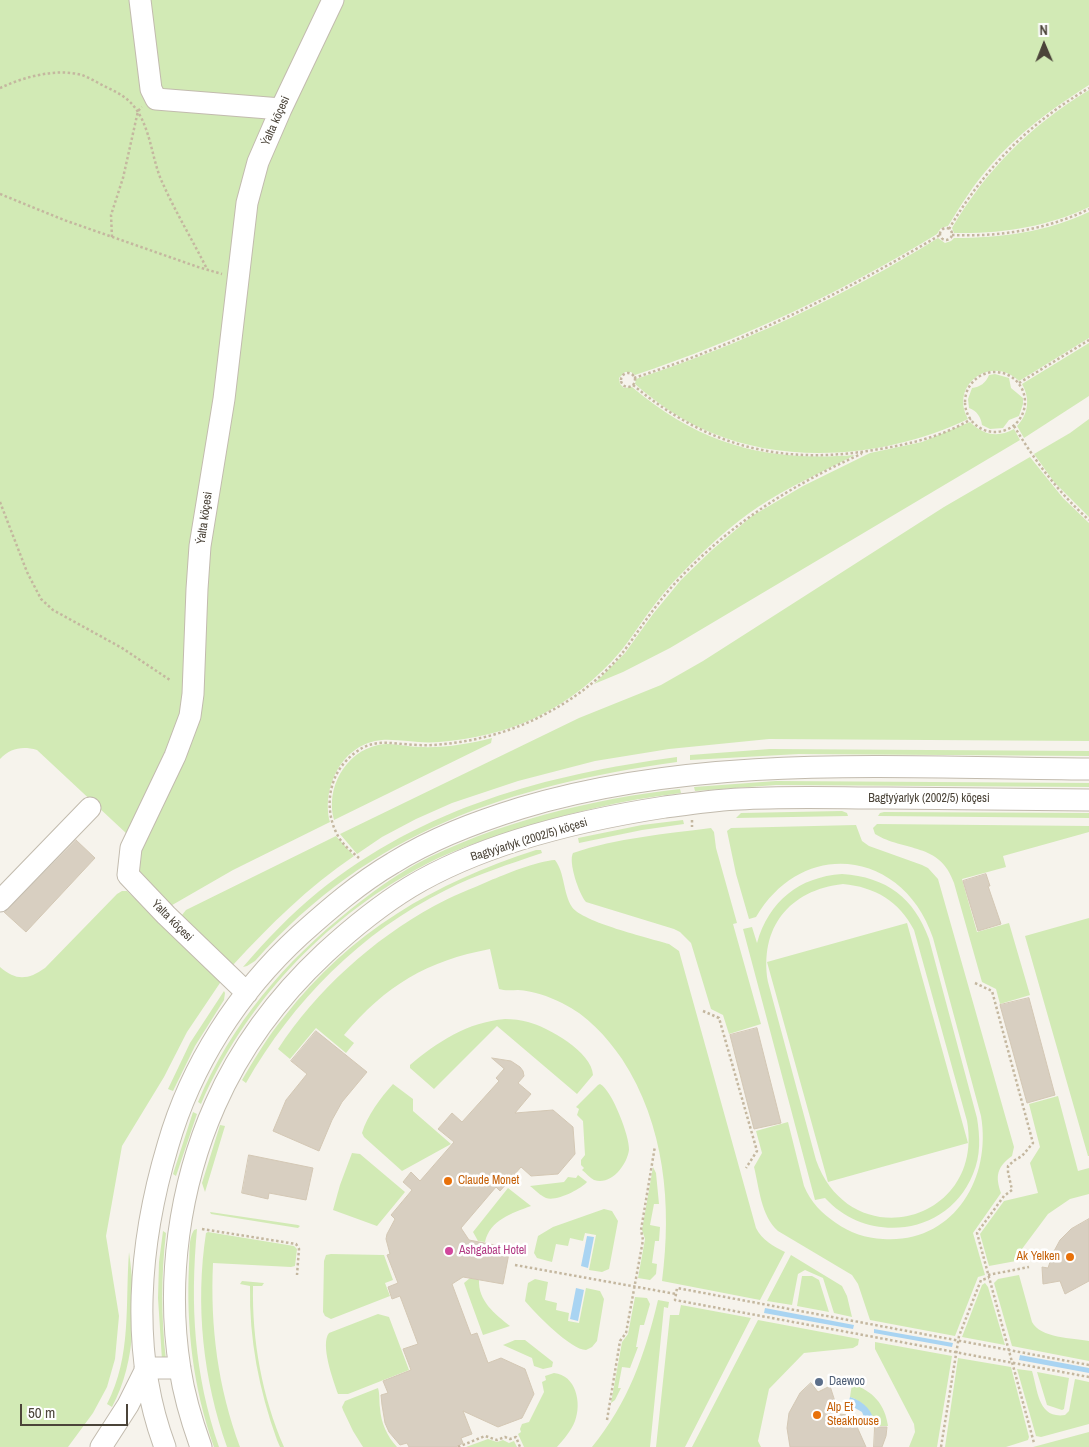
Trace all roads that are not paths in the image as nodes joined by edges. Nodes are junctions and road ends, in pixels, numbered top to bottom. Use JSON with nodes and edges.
{"nodes":[{"id":1,"x":140,"y":0,"type":"edge"},
{"id":2,"x":333,"y":0,"type":"edge"},
{"id":3,"x":281,"y":109,"type":"junction"},
{"id":4,"x":1089,"y":769,"type":"edge"},
{"id":5,"x":1089,"y":800,"type":"edge"},
{"id":6,"x":90,"y":808,"type":"dead end"},
{"id":7,"x":0,"y":901,"type":"edge"},
{"id":8,"x":247,"y":993,"type":"junction"},
{"id":9,"x":154,"y":1201,"type":"junction"},
{"id":10,"x":184,"y":1207,"type":"junction"},
{"id":11,"x":180,"y":1368,"type":"junction"},
{"id":12,"x":145,"y":1370,"type":"junction"},
{"id":13,"x":101,"y":1447,"type":"edge"},
{"id":14,"x":164,"y":1447,"type":"edge"},
{"id":15,"x":201,"y":1447,"type":"edge"}],
"edges":[{"from":1,"to":3,"type":"street"},
{"from":2,"to":3,"type":"street","name":"Ýalta köçesi"},
{"from":3,"to":8,"type":"street","name":"Ýalta köçesi"},
{"from":4,"to":8,"type":"street"},
{"from":5,"to":10,"type":"street","name":"Bagtyýarlyk (2002/5) köçesi"},
{"from":6,"to":7,"type":"street"},
{"from":8,"to":9,"type":"street"},
{"from":9,"to":10,"type":"street"},
{"from":9,"to":12,"type":"street"},
{"from":10,"to":11,"type":"street","name":"Bagtyýarlyk (2002/5) köçesi"},
{"from":11,"to":12,"type":"street"},
{"from":11,"to":15,"type":"street","name":"Bagtyýarlyk (2002/5) köçesi"},
{"from":12,"to":13,"type":"street"},
{"from":12,"to":14,"type":"street"}]}
